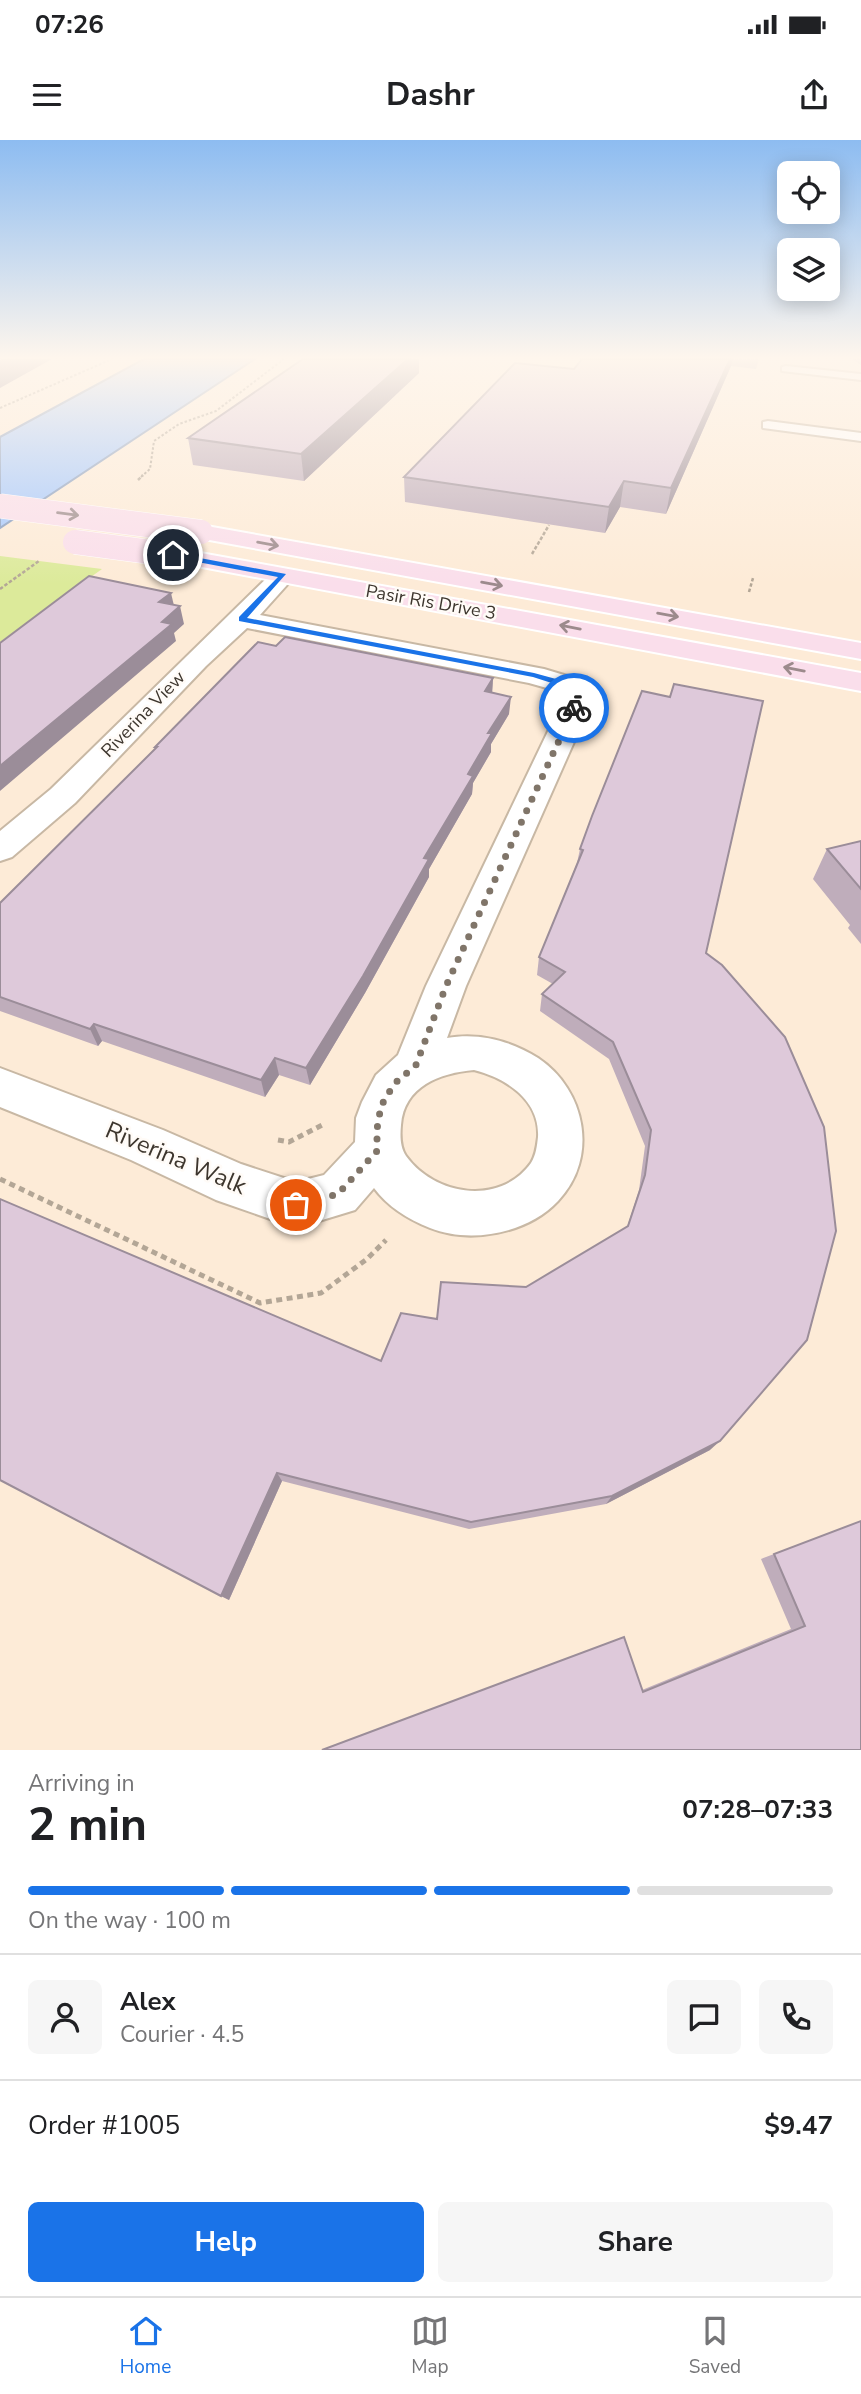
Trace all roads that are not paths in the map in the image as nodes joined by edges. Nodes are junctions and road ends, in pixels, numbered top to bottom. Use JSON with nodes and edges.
{"nodes":[{"id":1,"x":839,"y":434,"type":"edge"},
{"id":2,"x":861,"y":437,"type":"edge"},
{"id":3,"x":0,"y":506,"type":"edge"},
{"id":4,"x":48,"y":548,"type":"road end"},
{"id":5,"x":284,"y":576,"type":"junction"},
{"id":6,"x":242,"y":619,"type":"junction"},
{"id":7,"x":861,"y":651,"type":"edge"},
{"id":8,"x":861,"y":682,"type":"edge"},
{"id":9,"x":0,"y":849,"type":"edge"},
{"id":10,"x":416,"y":1065,"type":"junction"},
{"id":11,"x":0,"y":1087,"type":"edge"},
{"id":12,"x":377,"y":1151,"type":"junction"}],
"edges":[{"from":1,"to":2,"type":"lane"},
{"from":3,"to":7,"type":"main road","name":"Pasir Ris Drive 3","one_way":true,"bridge":true},
{"from":4,"to":5,"type":"main road","name":"Pasir Ris Drive 3","bridge":true},
{"from":5,"to":6,"type":"street","name":"Riverina View"},
{"from":8,"to":5,"type":"main road","name":"Pasir Ris Drive 3","one_way":true},
{"from":6,"to":9,"type":"street","name":"Riverina View"},
{"from":6,"to":10,"type":"street"},
{"from":10,"to":12,"type":"street"},
{"from":10,"to":12,"type":"street"},
{"from":11,"to":12,"type":"street","name":"Riverina Walk"}]}
